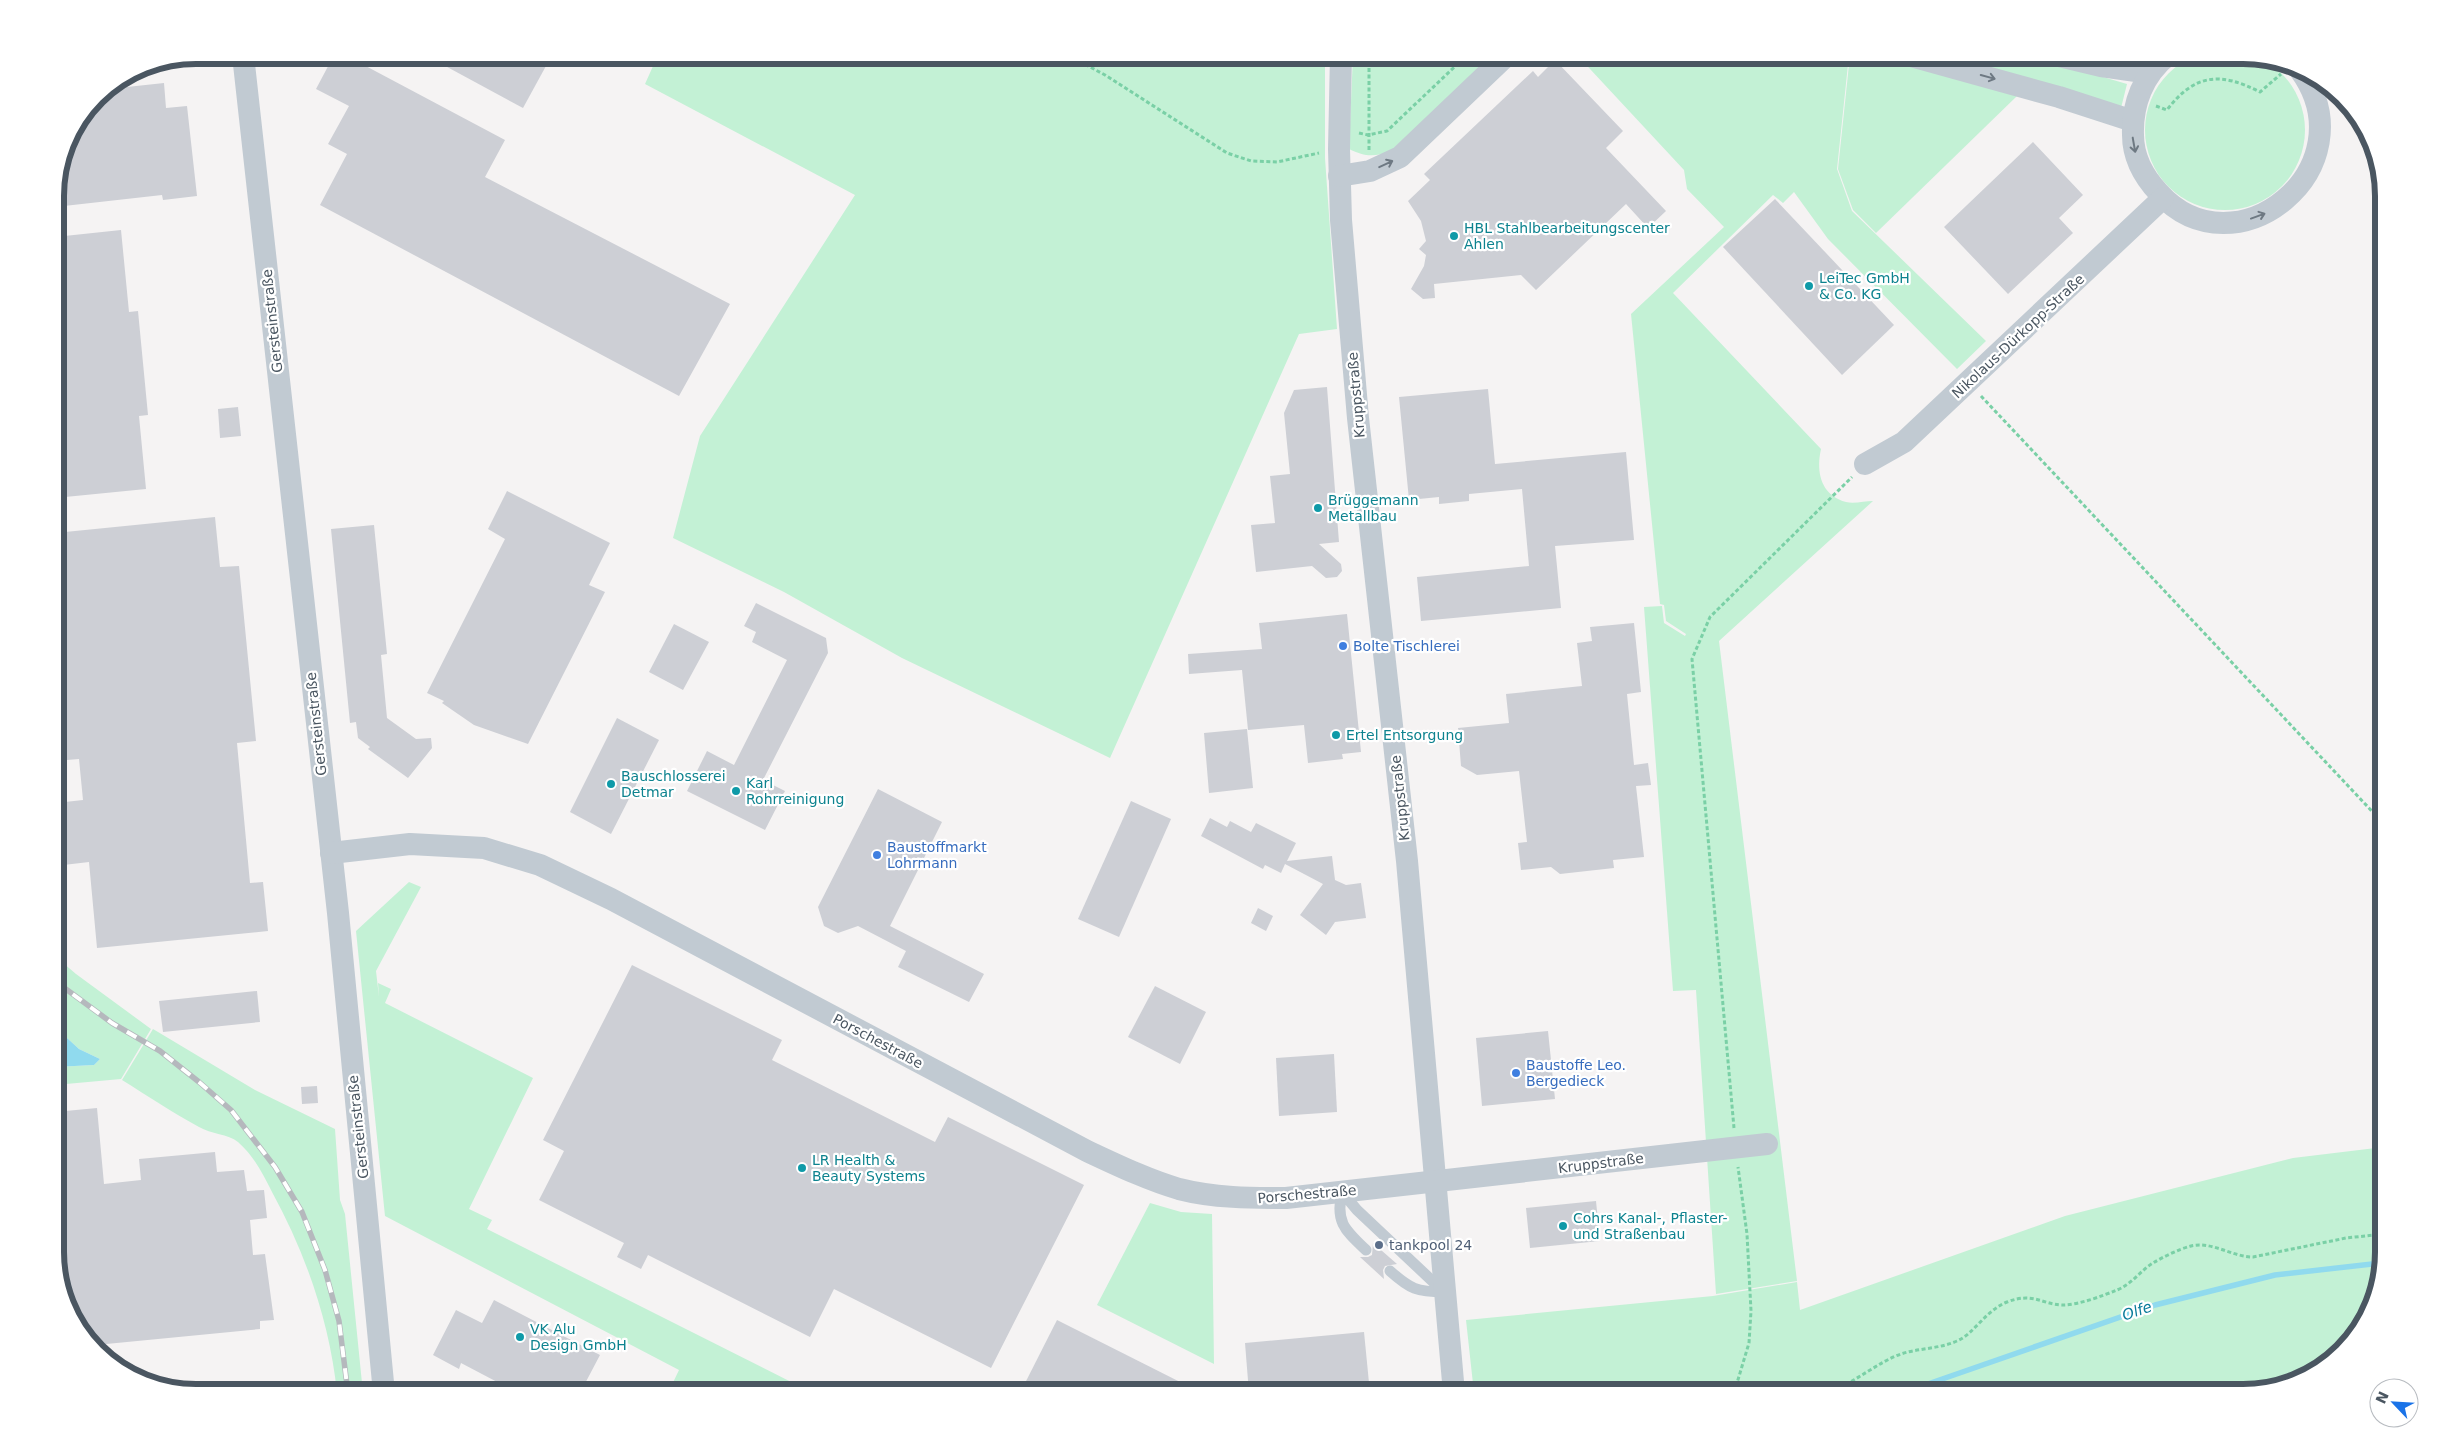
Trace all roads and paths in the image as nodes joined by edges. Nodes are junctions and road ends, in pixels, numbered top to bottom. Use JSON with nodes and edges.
{"nodes":[{"id":1,"x":243,"y":64,"type":"edge"},
{"id":2,"x":1085,"y":64,"type":"edge"},
{"id":3,"x":1341,"y":64,"type":"edge"},
{"id":4,"x":1369,"y":64,"type":"edge"},
{"id":5,"x":1458,"y":64,"type":"edge"},
{"id":6,"x":1498,"y":64,"type":"edge"},
{"id":7,"x":1940,"y":64,"type":"edge"},
{"id":8,"x":2093,"y":64,"type":"edge"},
{"id":9,"x":2159,"y":64,"type":"edge"},
{"id":10,"x":2150,"y":73,"type":"junction"},
{"id":11,"x":2308,"y":81,"type":"edge"},
{"id":12,"x":2133,"y":121,"type":"junction"},
{"id":13,"x":1368,"y":135,"type":"junction"},
{"id":14,"x":1339,"y":140,"type":"junction"},
{"id":15,"x":1370,"y":171,"type":"junction"},
{"id":16,"x":1339,"y":176,"type":"junction"},
{"id":17,"x":2163,"y":198,"type":"junction"},
{"id":18,"x":1969,"y":383,"type":"junction"},
{"id":19,"x":1865,"y":464,"type":"joint"},
{"id":20,"x":2375,"y":814,"type":"edge"},
{"id":21,"x":331,"y":853,"type":"junction"},
{"id":22,"x":1767,"y":1144,"type":"dead end"},
{"id":23,"x":1735,"y":1148,"type":"junction"},
{"id":24,"x":1434,"y":1182,"type":"junction"},
{"id":25,"x":1342,"y":1192,"type":"junction"},
{"id":26,"x":2375,"y":1235,"type":"edge"},
{"id":27,"x":1366,"y":1250,"type":"dead end"},
{"id":28,"x":1390,"y":1271,"type":"dead end"},
{"id":29,"x":1444,"y":1292,"type":"junction"},
{"id":30,"x":383,"y":1384,"type":"edge"},
{"id":31,"x":1453,"y":1384,"type":"edge"},
{"id":32,"x":1737,"y":1384,"type":"edge"},
{"id":33,"x":1849,"y":1384,"type":"edge"}],
"edges":[{"from":1,"to":21,"type":"street","name":"Gersteinstraße"},
{"from":2,"to":14,"type":"path"},
{"from":3,"to":14,"type":"street","name":"Kruppstraße"},
{"from":4,"to":13,"type":"path"},
{"from":5,"to":13,"type":"path"},
{"from":15,"to":6,"type":"street","one_way":true},
{"from":7,"to":12,"type":"street","one_way":true},
{"from":8,"to":10,"type":"street"},
{"from":9,"to":10,"type":"street"},
{"from":10,"to":12,"type":"street"},
{"from":17,"to":11,"type":"street","one_way":true},
{"from":12,"to":17,"type":"street","one_way":true},
{"from":13,"to":14,"type":"path"},
{"from":13,"to":15,"type":"path"},
{"from":14,"to":16,"type":"street","name":"Kruppstraße"},
{"from":15,"to":16,"type":"street"},
{"from":16,"to":24,"type":"street","name":"Kruppstraße"},
{"from":17,"to":18,"type":"street","name":"Nikolaus-Dürkopp-Straße"},
{"from":18,"to":19,"type":"street","name":"Nikolaus-Dürkopp-Straße"},
{"from":18,"to":20,"type":"path"},
{"from":19,"to":23,"type":"path"},
{"from":21,"to":25,"type":"street","name":"Porschestraße"},
{"from":21,"to":30,"type":"street","name":"Gersteinstraße"},
{"from":22,"to":23,"type":"street","name":"Kruppstraße"},
{"from":23,"to":24,"type":"street","name":"Kruppstraße"},
{"from":23,"to":32,"type":"path"},
{"from":24,"to":25,"type":"street","name":"Porschestraße"},
{"from":24,"to":29,"type":"street","name":"Kruppstraße"},
{"from":25,"to":27,"type":"lane"},
{"from":25,"to":29,"type":"lane"},
{"from":26,"to":33,"type":"path"},
{"from":28,"to":29,"type":"lane"},
{"from":29,"to":31,"type":"street","name":"Kruppstraße"}]}
